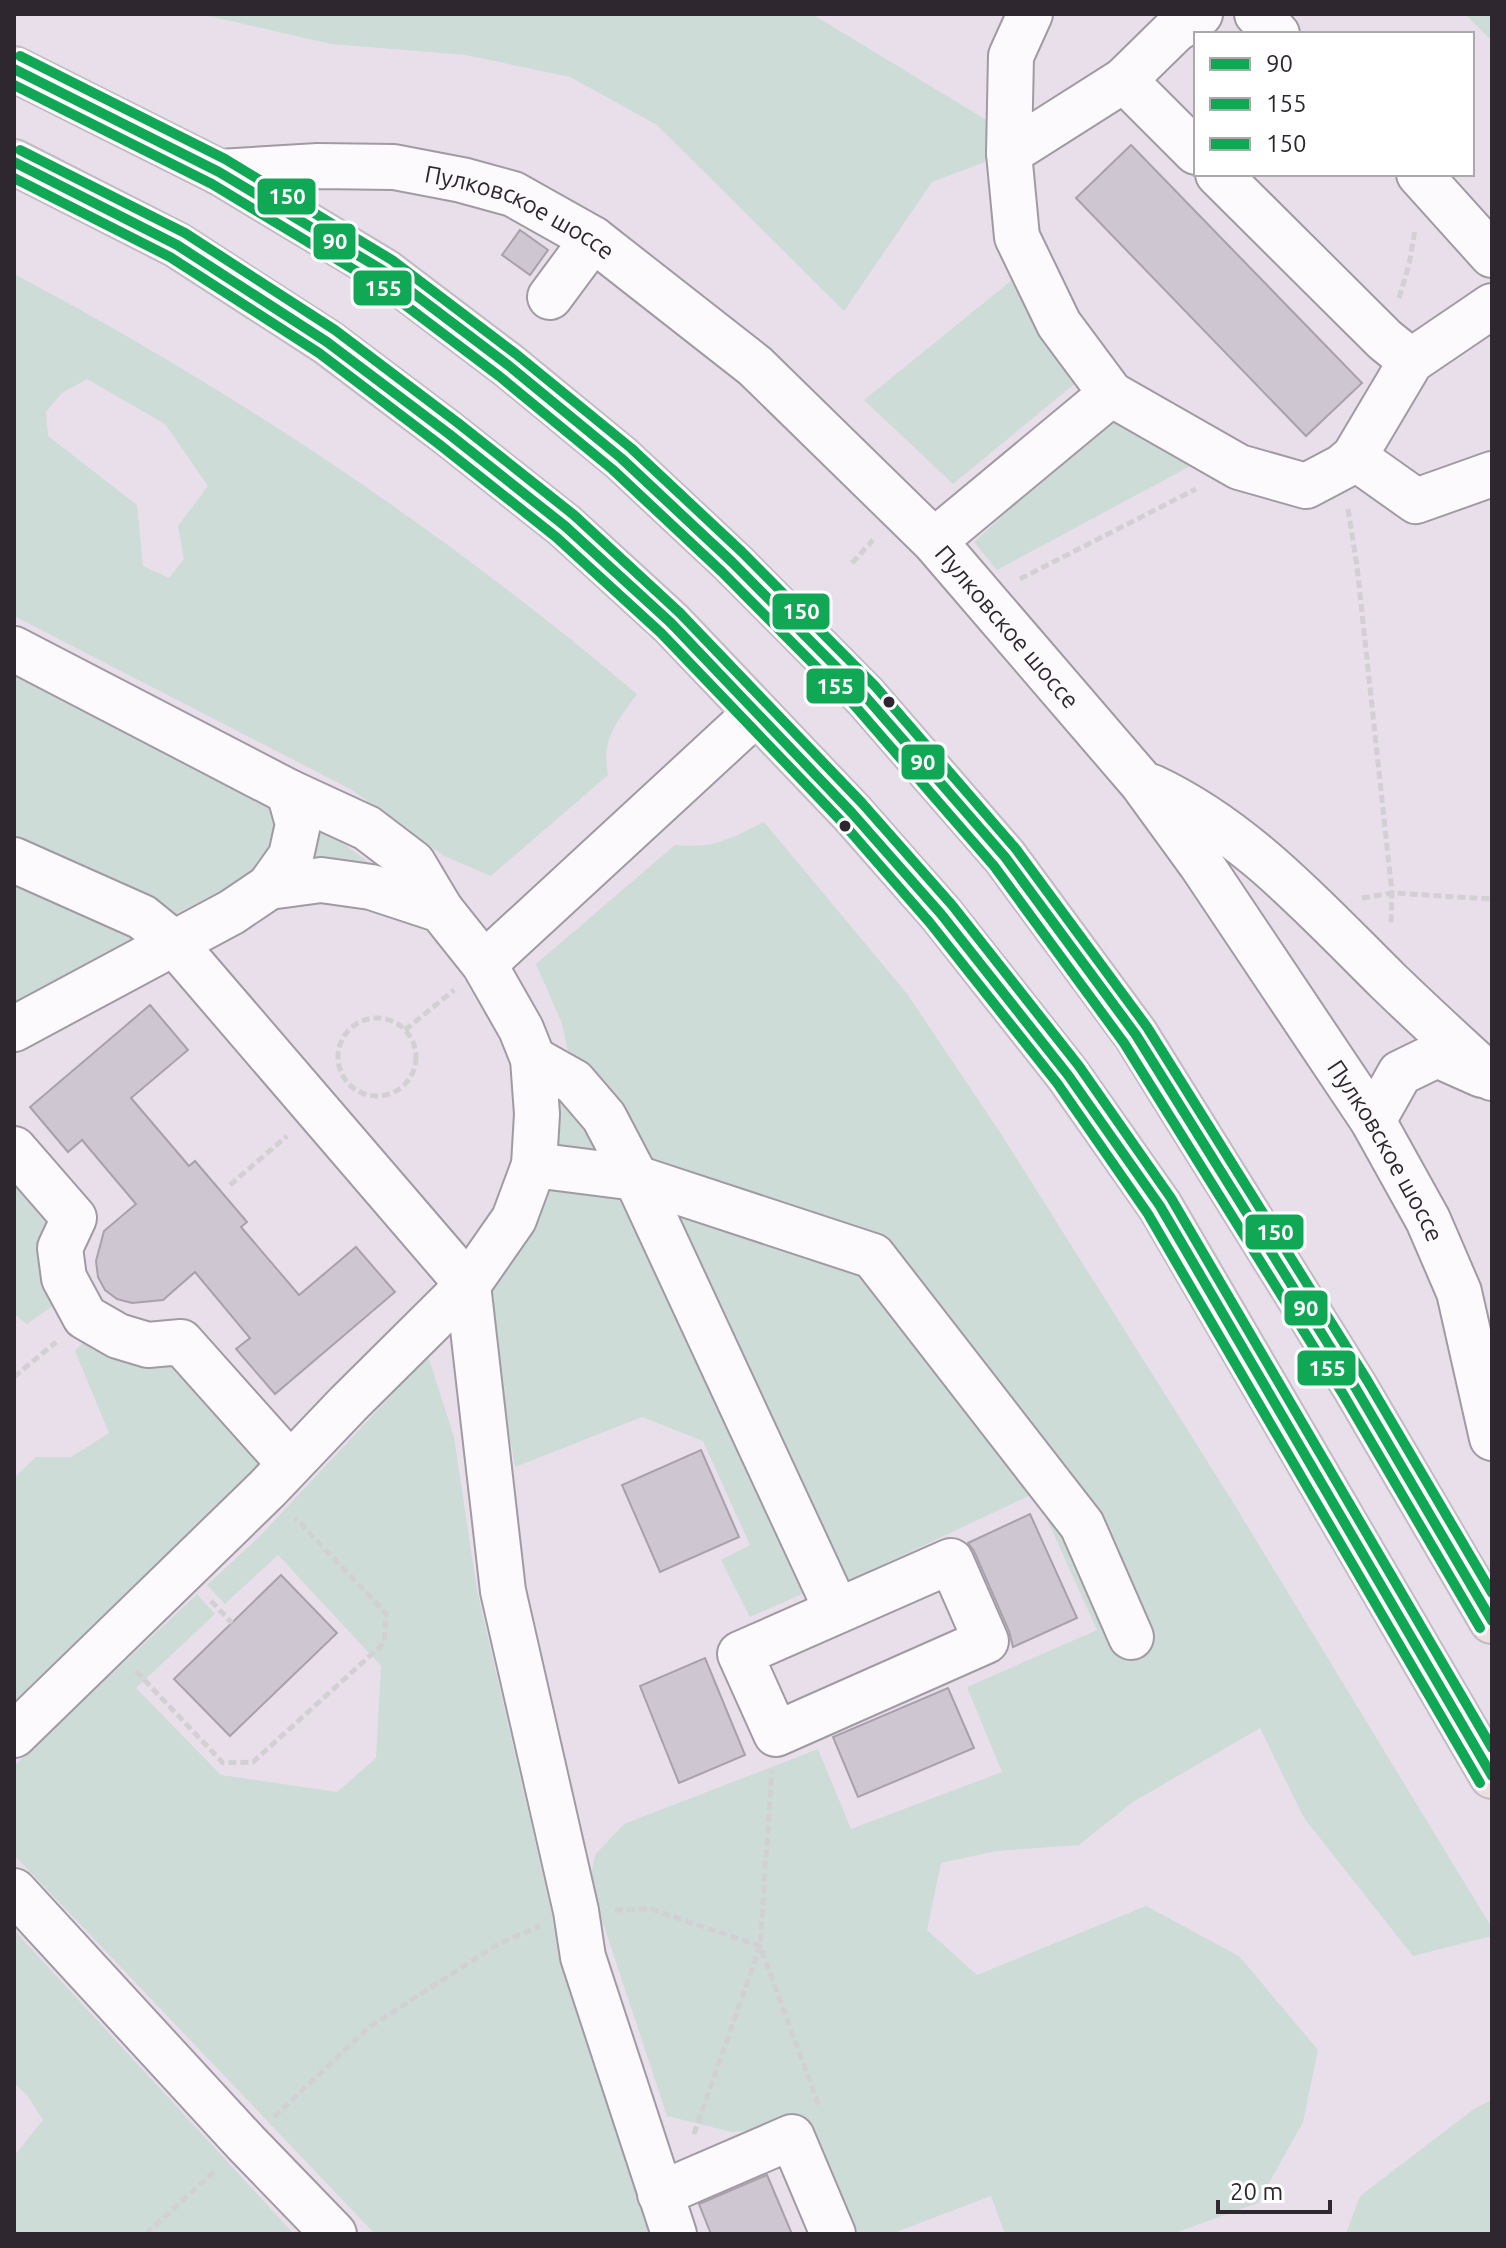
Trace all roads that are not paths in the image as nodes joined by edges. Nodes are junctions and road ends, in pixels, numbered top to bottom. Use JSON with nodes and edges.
{"nodes":[{"id":1,"x":1030,"y":14,"type":"edge"},
{"id":2,"x":1200,"y":14,"type":"edge"},
{"id":3,"x":1257,"y":14,"type":"edge"},
{"id":4,"x":1275,"y":32,"type":"edge"},
{"id":5,"x":14,"y":69,"type":"edge"},
{"id":6,"x":1124,"y":80,"type":"junction"},
{"id":7,"x":1194,"y":150,"type":"edge"},
{"id":8,"x":1009,"y":153,"type":"junction"},
{"id":9,"x":14,"y":162,"type":"edge"},
{"id":10,"x":219,"y":172,"type":"junction"},
{"id":11,"x":1220,"y":176,"type":"edge"},
{"id":12,"x":1421,"y":176,"type":"edge"},
{"id":13,"x":593,"y":239,"type":"junction"},
{"id":14,"x":1492,"y":255,"type":"edge"},
{"id":15,"x":550,"y":297,"type":"dead end"},
{"id":16,"x":1492,"y":306,"type":"edge"},
{"id":17,"x":1398,"y":351,"type":"junction"},
{"id":18,"x":1111,"y":394,"type":"junction"},
{"id":19,"x":1348,"y":462,"type":"junction"},
{"id":20,"x":1492,"y":474,"type":"edge"},
{"id":21,"x":934,"y":541,"type":"junction"},
{"id":22,"x":14,"y":649,"type":"edge"},
{"id":23,"x":756,"y":713,"type":"junction"},
{"id":24,"x":1142,"y":783,"type":"junction"},
{"id":25,"x":289,"y":792,"type":"junction"},
{"id":26,"x":14,"y":860,"type":"edge"},
{"id":27,"x":269,"y":887,"type":"junction"},
{"id":28,"x":441,"y":910,"type":"junction"},
{"id":29,"x":174,"y":943,"type":"junction"},
{"id":30,"x":484,"y":964,"type":"junction"},
{"id":31,"x":14,"y":1029,"type":"edge"},
{"id":32,"x":533,"y":1059,"type":"junction"},
{"id":33,"x":1492,"y":1078,"type":"edge"},
{"id":34,"x":1373,"y":1121,"type":"junction"},
{"id":35,"x":14,"y":1149,"type":"edge"},
{"id":36,"x":534,"y":1165,"type":"junction"},
{"id":37,"x":636,"y":1178,"type":"junction"},
{"id":38,"x":468,"y":1285,"type":"junction"},
{"id":39,"x":1492,"y":1438,"type":"edge"},
{"id":40,"x":278,"y":1476,"type":"junction"},
{"id":41,"x":837,"y":1611,"type":"junction"},
{"id":42,"x":1492,"y":1621,"type":"edge"},
{"id":43,"x":1131,"y":1637,"type":"dead end"},
{"id":44,"x":14,"y":1735,"type":"edge"},
{"id":45,"x":1492,"y":1776,"type":"edge"},
{"id":46,"x":14,"y":1891,"type":"edge"},
{"id":47,"x":670,"y":2205,"type":"edge"},
{"id":48,"x":334,"y":2234,"type":"edge"},
{"id":49,"x":833,"y":2234,"type":"edge"}],
"edges":[{"from":1,"to":8,"type":"street"},
{"from":2,"to":6,"type":"street"},
{"from":3,"to":4,"type":"street"},
{"from":5,"to":10,"type":"highway"},
{"from":6,"to":7,"type":"street"},
{"from":6,"to":8,"type":"street"},
{"from":8,"to":18,"type":"street"},
{"from":9,"to":23,"type":"highway"},
{"from":10,"to":13,"type":"street","name":"Пулковское шоссе"},
{"from":10,"to":42,"type":"highway"},
{"from":11,"to":17,"type":"street"},
{"from":12,"to":14,"type":"street"},
{"from":13,"to":15,"type":"street"},
{"from":13,"to":21,"type":"street","name":"Пулковское шоссе"},
{"from":16,"to":17,"type":"street"},
{"from":17,"to":19,"type":"street"},
{"from":18,"to":19,"type":"street"},
{"from":18,"to":21,"type":"street"},
{"from":19,"to":20,"type":"street"},
{"from":21,"to":24,"type":"street","name":"Пулковское шоссе"},
{"from":22,"to":25,"type":"street"},
{"from":23,"to":30,"type":"street"},
{"from":23,"to":45,"type":"highway"},
{"from":24,"to":33,"type":"street"},
{"from":24,"to":34,"type":"street","name":"Пулковское шоссе"},
{"from":25,"to":27,"type":"street"},
{"from":25,"to":28,"type":"street"},
{"from":26,"to":29,"type":"street"},
{"from":27,"to":28,"type":"street"},
{"from":27,"to":29,"type":"street"},
{"from":28,"to":30,"type":"street"},
{"from":29,"to":31,"type":"street"},
{"from":29,"to":38,"type":"street"},
{"from":30,"to":32,"type":"street"},
{"from":32,"to":36,"type":"street"},
{"from":32,"to":37,"type":"street"},
{"from":33,"to":34,"type":"street"},
{"from":34,"to":39,"type":"street","name":"Пулковское шоссе"},
{"from":35,"to":40,"type":"street"},
{"from":36,"to":37,"type":"street"},
{"from":36,"to":38,"type":"street"},
{"from":37,"to":41,"type":"street"},
{"from":37,"to":43,"type":"street"},
{"from":38,"to":40,"type":"street"},
{"from":38,"to":47,"type":"street"},
{"from":40,"to":44,"type":"street"},
{"from":41,"to":41,"type":"street"},
{"from":46,"to":48,"type":"street"},
{"from":47,"to":49,"type":"street"}]}
